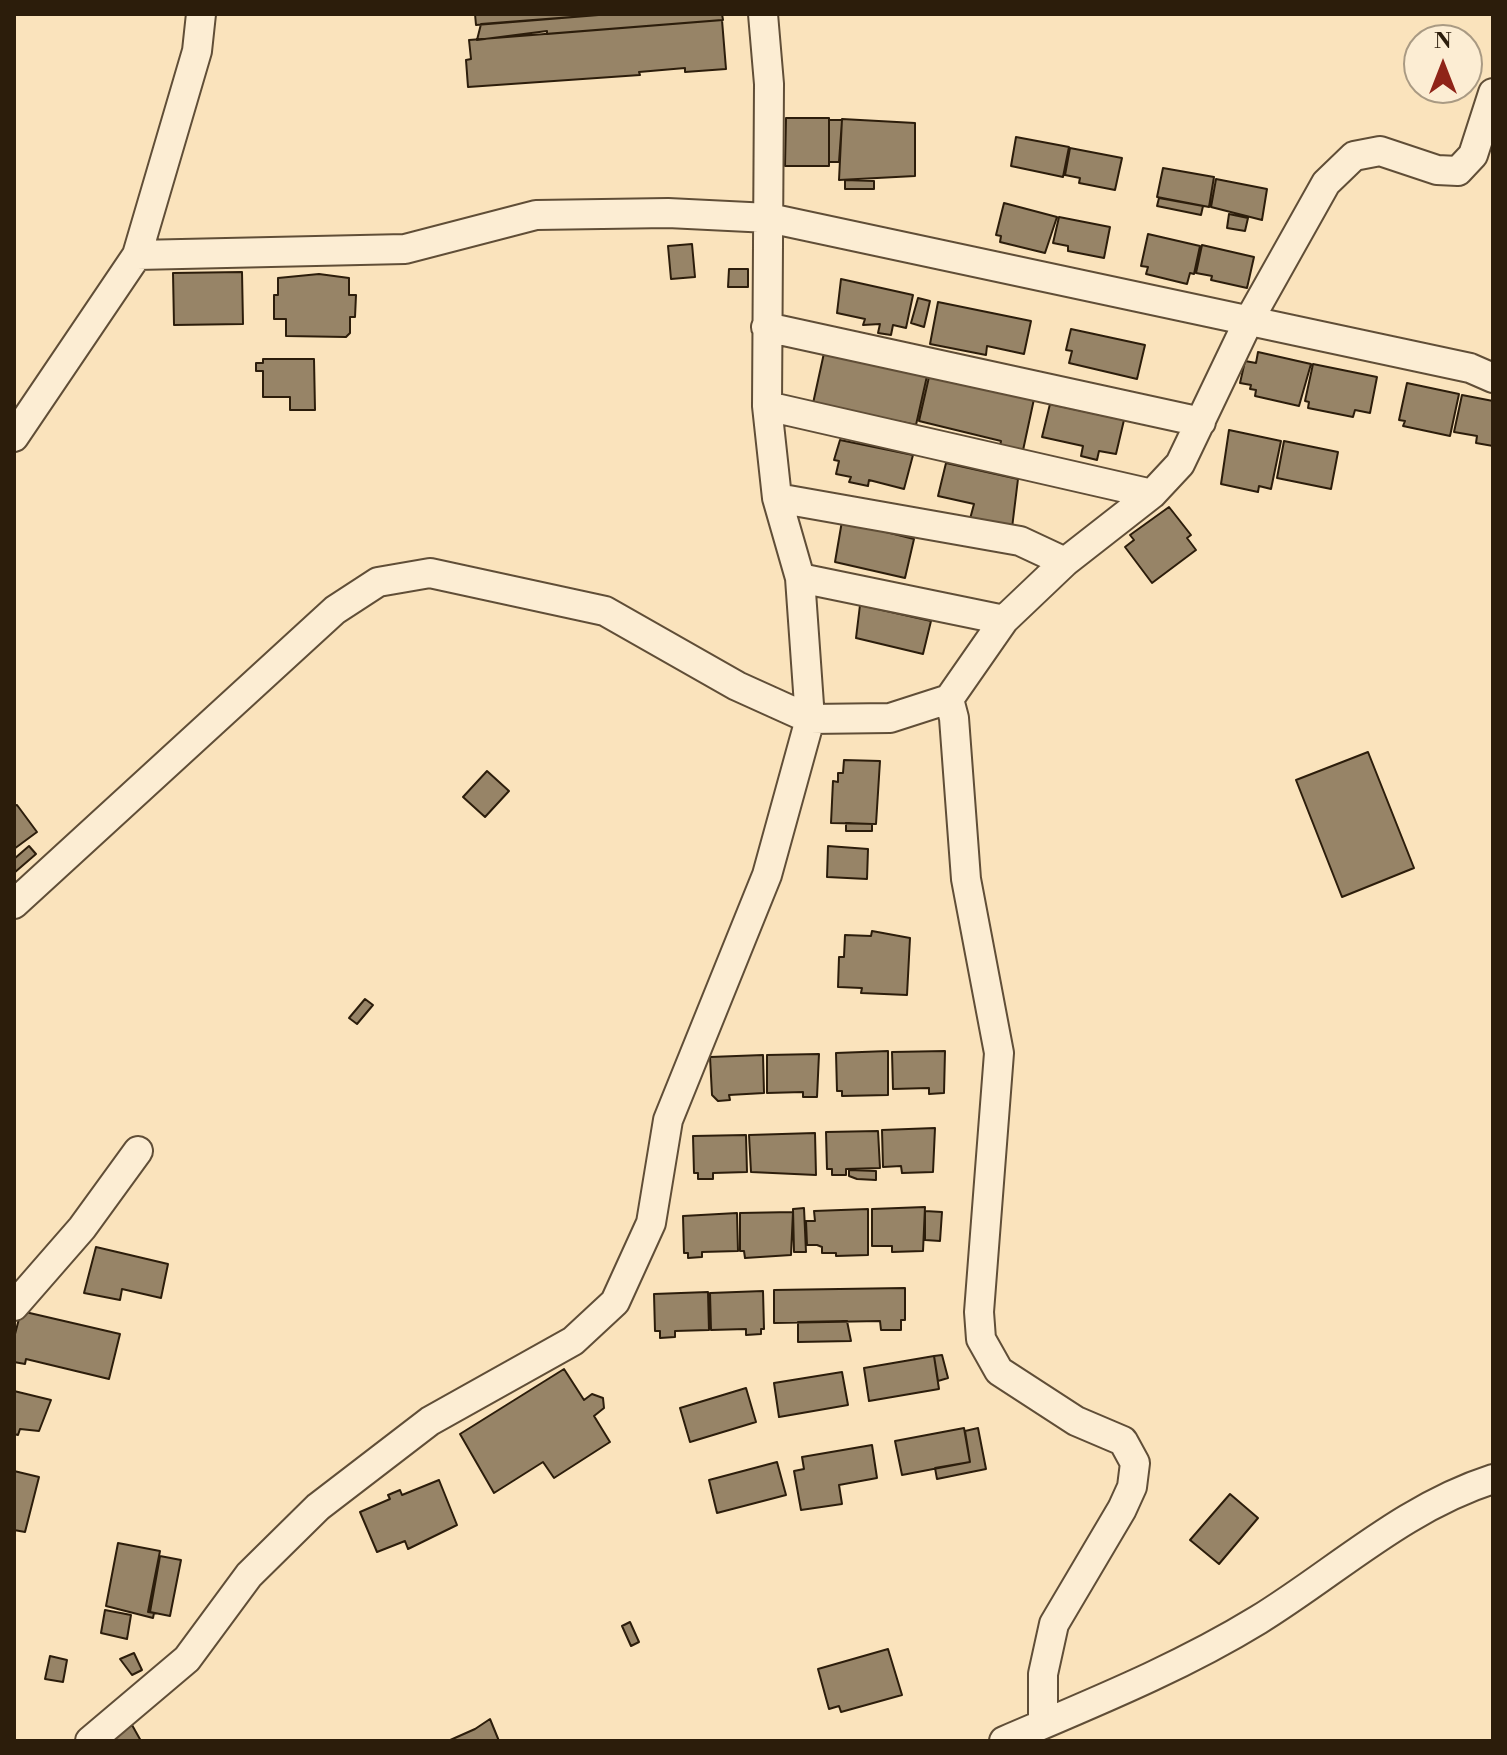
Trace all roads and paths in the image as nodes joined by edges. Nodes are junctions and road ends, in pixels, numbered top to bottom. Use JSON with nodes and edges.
{"nodes":[{"id":1,"x":201,"y":14,"type":"edge"},
{"id":2,"x":763,"y":14,"type":"edge"},
{"id":3,"x":1493,"y":93,"type":"edge"},
{"id":4,"x":769,"y":218,"type":"junction"},
{"id":5,"x":137,"y":255,"type":"junction"},
{"id":6,"x":1248,"y":322,"type":"junction"},
{"id":7,"x":766,"y":327,"type":"junction"},
{"id":8,"x":1493,"y":378,"type":"edge"},
{"id":9,"x":767,"y":406,"type":"junction"},
{"id":10,"x":1201,"y":422,"type":"junction"},
{"id":11,"x":14,"y":437,"type":"edge"},
{"id":12,"x":1152,"y":494,"type":"junction"},
{"id":13,"x":777,"y":498,"type":"junction"},
{"id":14,"x":1065,"y":562,"type":"junction"},
{"id":15,"x":800,"y":578,"type":"junction"},
{"id":16,"x":1004,"y":620,"type":"junction"},
{"id":17,"x":949,"y":699,"type":"junction"},
{"id":18,"x":810,"y":719,"type":"junction"},
{"id":19,"x":14,"y":904,"type":"edge"},
{"id":20,"x":138,"y":1151,"type":"dead end"},
{"id":21,"x":14,"y":1306,"type":"edge"},
{"id":22,"x":1493,"y":1479,"type":"edge"},
{"id":23,"x":1027,"y":1734,"type":"edge"},
{"id":24,"x":90,"y":1741,"type":"edge"}],
"edges":[{"from":1,"to":5,"type":"street"},
{"from":2,"to":4,"type":"street"},
{"from":3,"to":6,"type":"street"},
{"from":4,"to":5,"type":"street"},
{"from":4,"to":6,"type":"street"},
{"from":4,"to":7,"type":"street"},
{"from":5,"to":11,"type":"street"},
{"from":6,"to":8,"type":"street"},
{"from":6,"to":10,"type":"street"},
{"from":7,"to":9,"type":"street"},
{"from":7,"to":10,"type":"street"},
{"from":9,"to":12,"type":"street"},
{"from":9,"to":13,"type":"street"},
{"from":10,"to":12,"type":"street"},
{"from":12,"to":14,"type":"street"},
{"from":13,"to":14,"type":"street"},
{"from":13,"to":15,"type":"street"},
{"from":14,"to":16,"type":"street"},
{"from":15,"to":16,"type":"street"},
{"from":15,"to":18,"type":"street"},
{"from":16,"to":17,"type":"street"},
{"from":17,"to":18,"type":"street"},
{"from":17,"to":23,"type":"street"},
{"from":18,"to":19,"type":"street"},
{"from":18,"to":24,"type":"street"},
{"from":20,"to":21,"type":"street"},
{"from":22,"to":23,"type":"street"}]}
